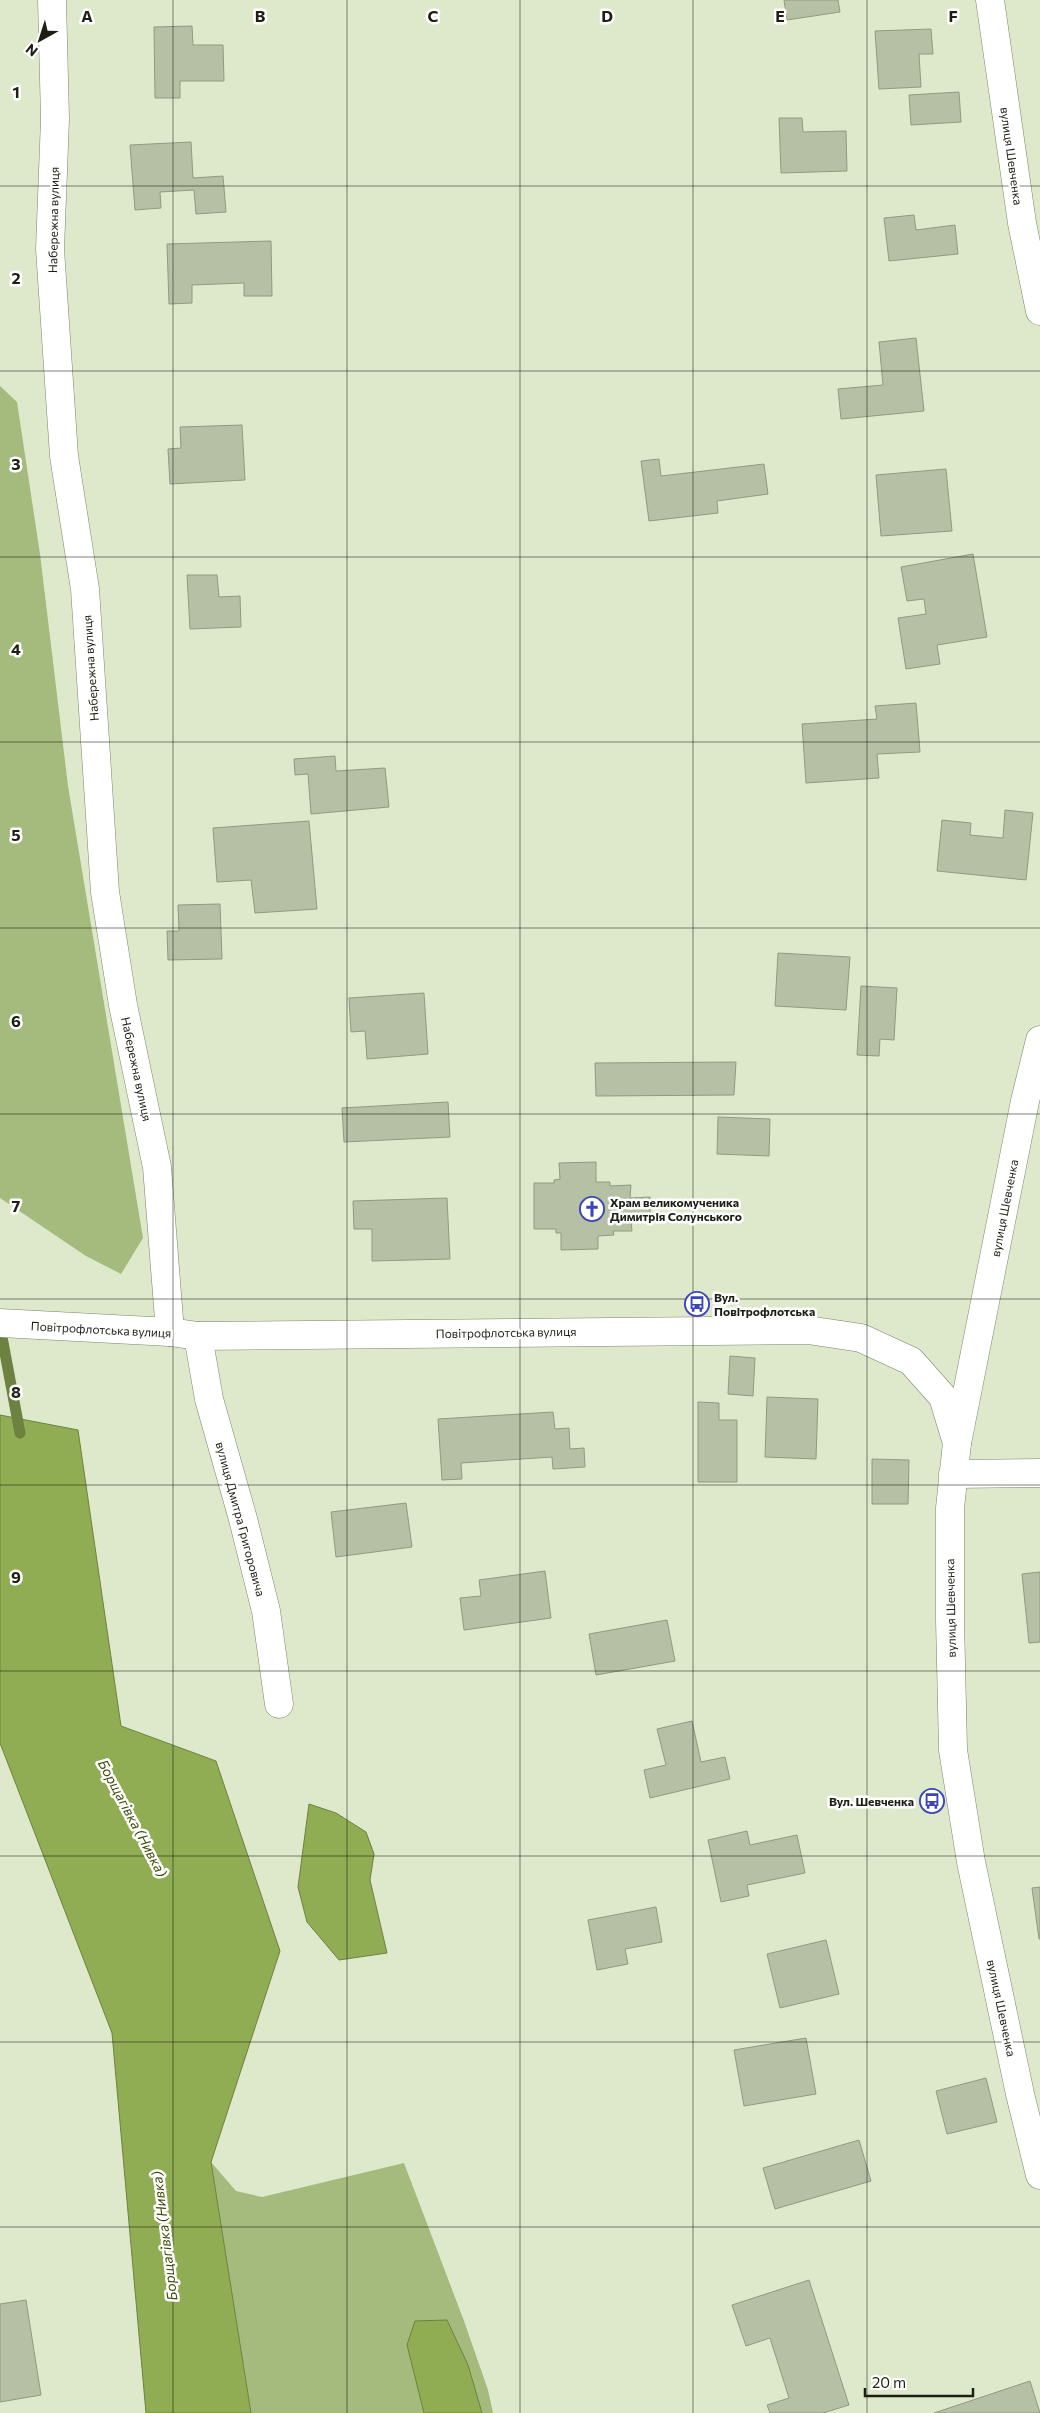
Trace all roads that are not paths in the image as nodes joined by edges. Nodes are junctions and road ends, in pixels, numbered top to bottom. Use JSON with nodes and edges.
{"nodes":[{"id":1,"x":52,"y":0,"type":"edge"},
{"id":2,"x":990,"y":0,"type":"edge"},
{"id":3,"x":1040,"y":311,"type":"edge"},
{"id":4,"x":1040,"y":1040,"type":"edge"},
{"id":5,"x":0,"y":1323,"type":"edge"},
{"id":6,"x":170,"y":1332,"type":"junction"},
{"id":7,"x":198,"y":1336,"type":"junction"},
{"id":8,"x":957,"y":1442,"type":"junction"},
{"id":9,"x":1040,"y":1473,"type":"edge"},
{"id":10,"x":953,"y":1474,"type":"junction"},
{"id":11,"x":279,"y":1704,"type":"dead end"},
{"id":12,"x":1040,"y":2175,"type":"edge"}],
"edges":[{"from":1,"to":6,"type":"street","name":"Набережна вулиця"},
{"from":2,"to":3,"type":"street","name":"вулиця Шевченка"},
{"from":4,"to":8,"type":"street","name":"вулиця Шевченка"},
{"from":5,"to":6,"type":"street","name":"Повітрофлотська вулиця"},
{"from":6,"to":7,"type":"street","name":"Повітрофлотська вулиця"},
{"from":7,"to":8,"type":"street","name":"Повітрофлотська вулиця"},
{"from":7,"to":11,"type":"street","name":"вулиця Дмитра Григоровича"},
{"from":8,"to":10,"type":"street","name":"вулиця Шевченка"},
{"from":9,"to":10,"type":"street"},
{"from":10,"to":12,"type":"street","name":"вулиця Шевченка"}]}
